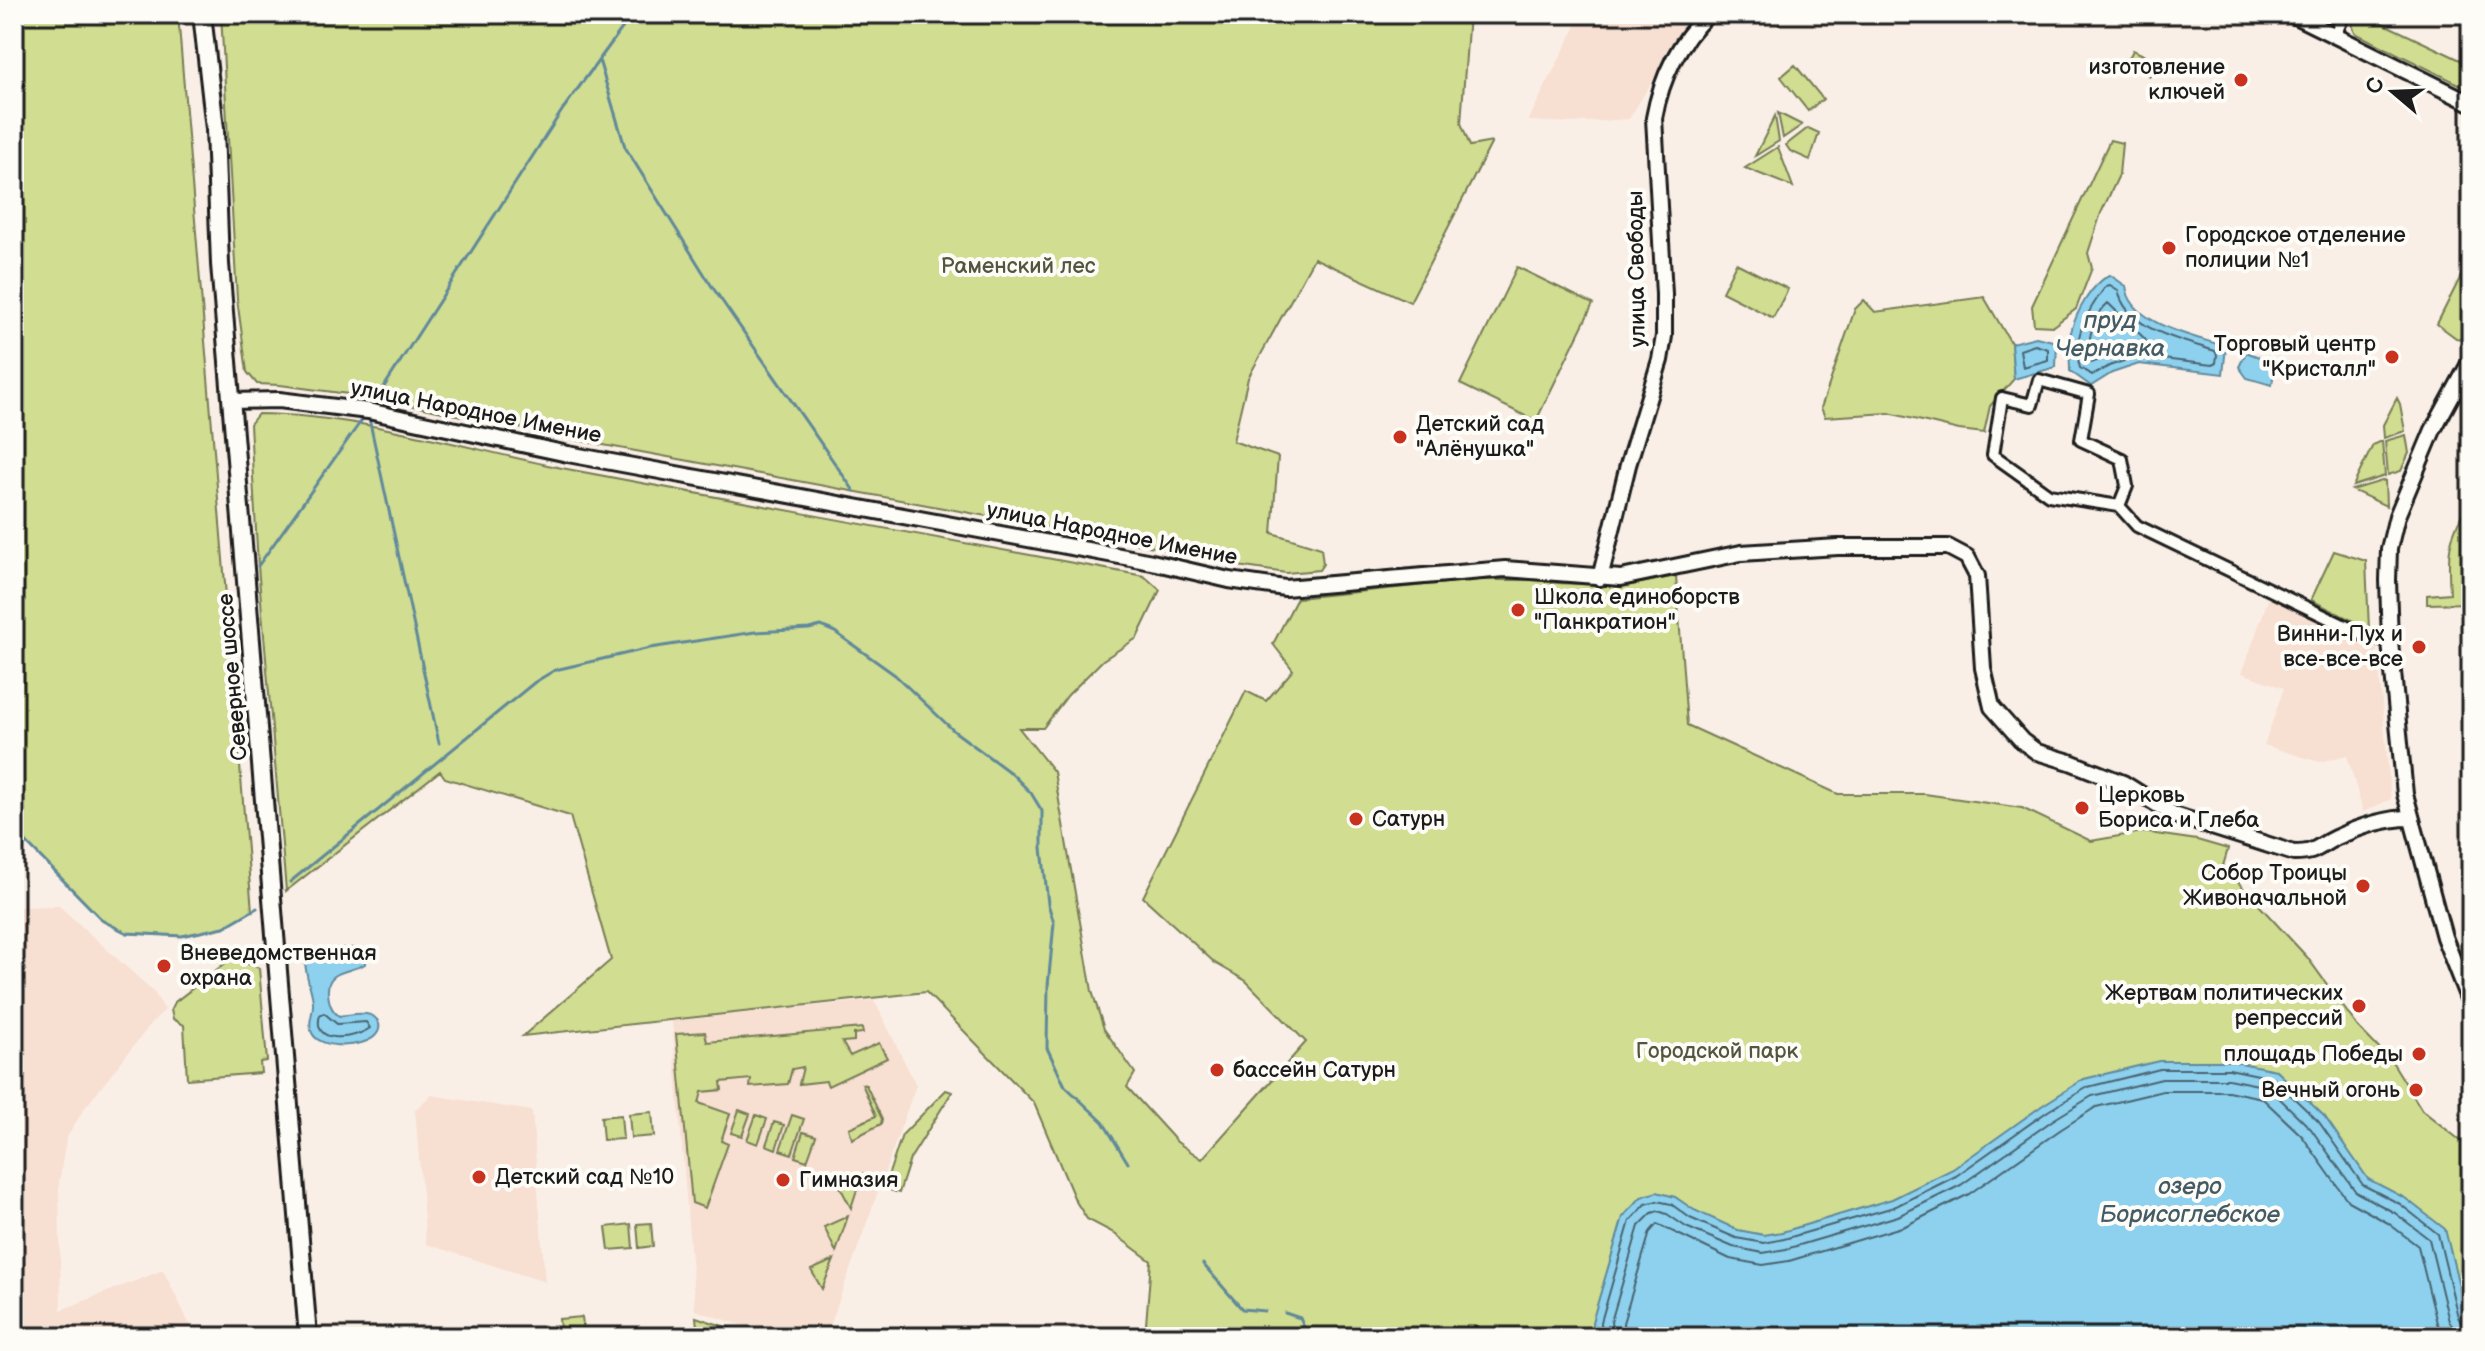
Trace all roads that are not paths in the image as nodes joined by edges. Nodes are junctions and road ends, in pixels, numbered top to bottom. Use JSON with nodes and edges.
{"nodes":[{"id":1,"x":202,"y":14,"type":"edge"},
{"id":2,"x":1708,"y":14,"type":"edge"},
{"id":3,"x":2291,"y":14,"type":"edge"},
{"id":4,"x":2344,"y":14,"type":"edge"},
{"id":5,"x":2335,"y":36,"type":"junction"},
{"id":6,"x":2471,"y":103,"type":"edge"},
{"id":7,"x":2471,"y":360,"type":"edge"},
{"id":8,"x":231,"y":401,"type":"junction"},
{"id":9,"x":2119,"y":506,"type":"junction"},
{"id":10,"x":1600,"y":578,"type":"junction"},
{"id":11,"x":2390,"y":642,"type":"junction"},
{"id":12,"x":2410,"y":818,"type":"junction"},
{"id":13,"x":2471,"y":1006,"type":"edge"},
{"id":14,"x":308,"y":1337,"type":"edge"}],
"edges":[{"from":1,"to":8,"type":"main road","name":"Северное шоссе"},
{"from":2,"to":10,"type":"street","name":"улица Свободы"},
{"from":3,"to":5,"type":"street"},
{"from":4,"to":5,"type":"street"},
{"from":5,"to":6,"type":"street"},
{"from":7,"to":11,"type":"street"},
{"from":8,"to":10,"type":"street","name":"улица Народное Имение"},
{"from":8,"to":14,"type":"main road","name":"Северное шоссе"},
{"from":9,"to":9,"type":"street"},
{"from":9,"to":11,"type":"street"},
{"from":10,"to":12,"type":"street","name":"улица Народное Имение"},
{"from":11,"to":12,"type":"street"},
{"from":12,"to":13,"type":"street"}]}
